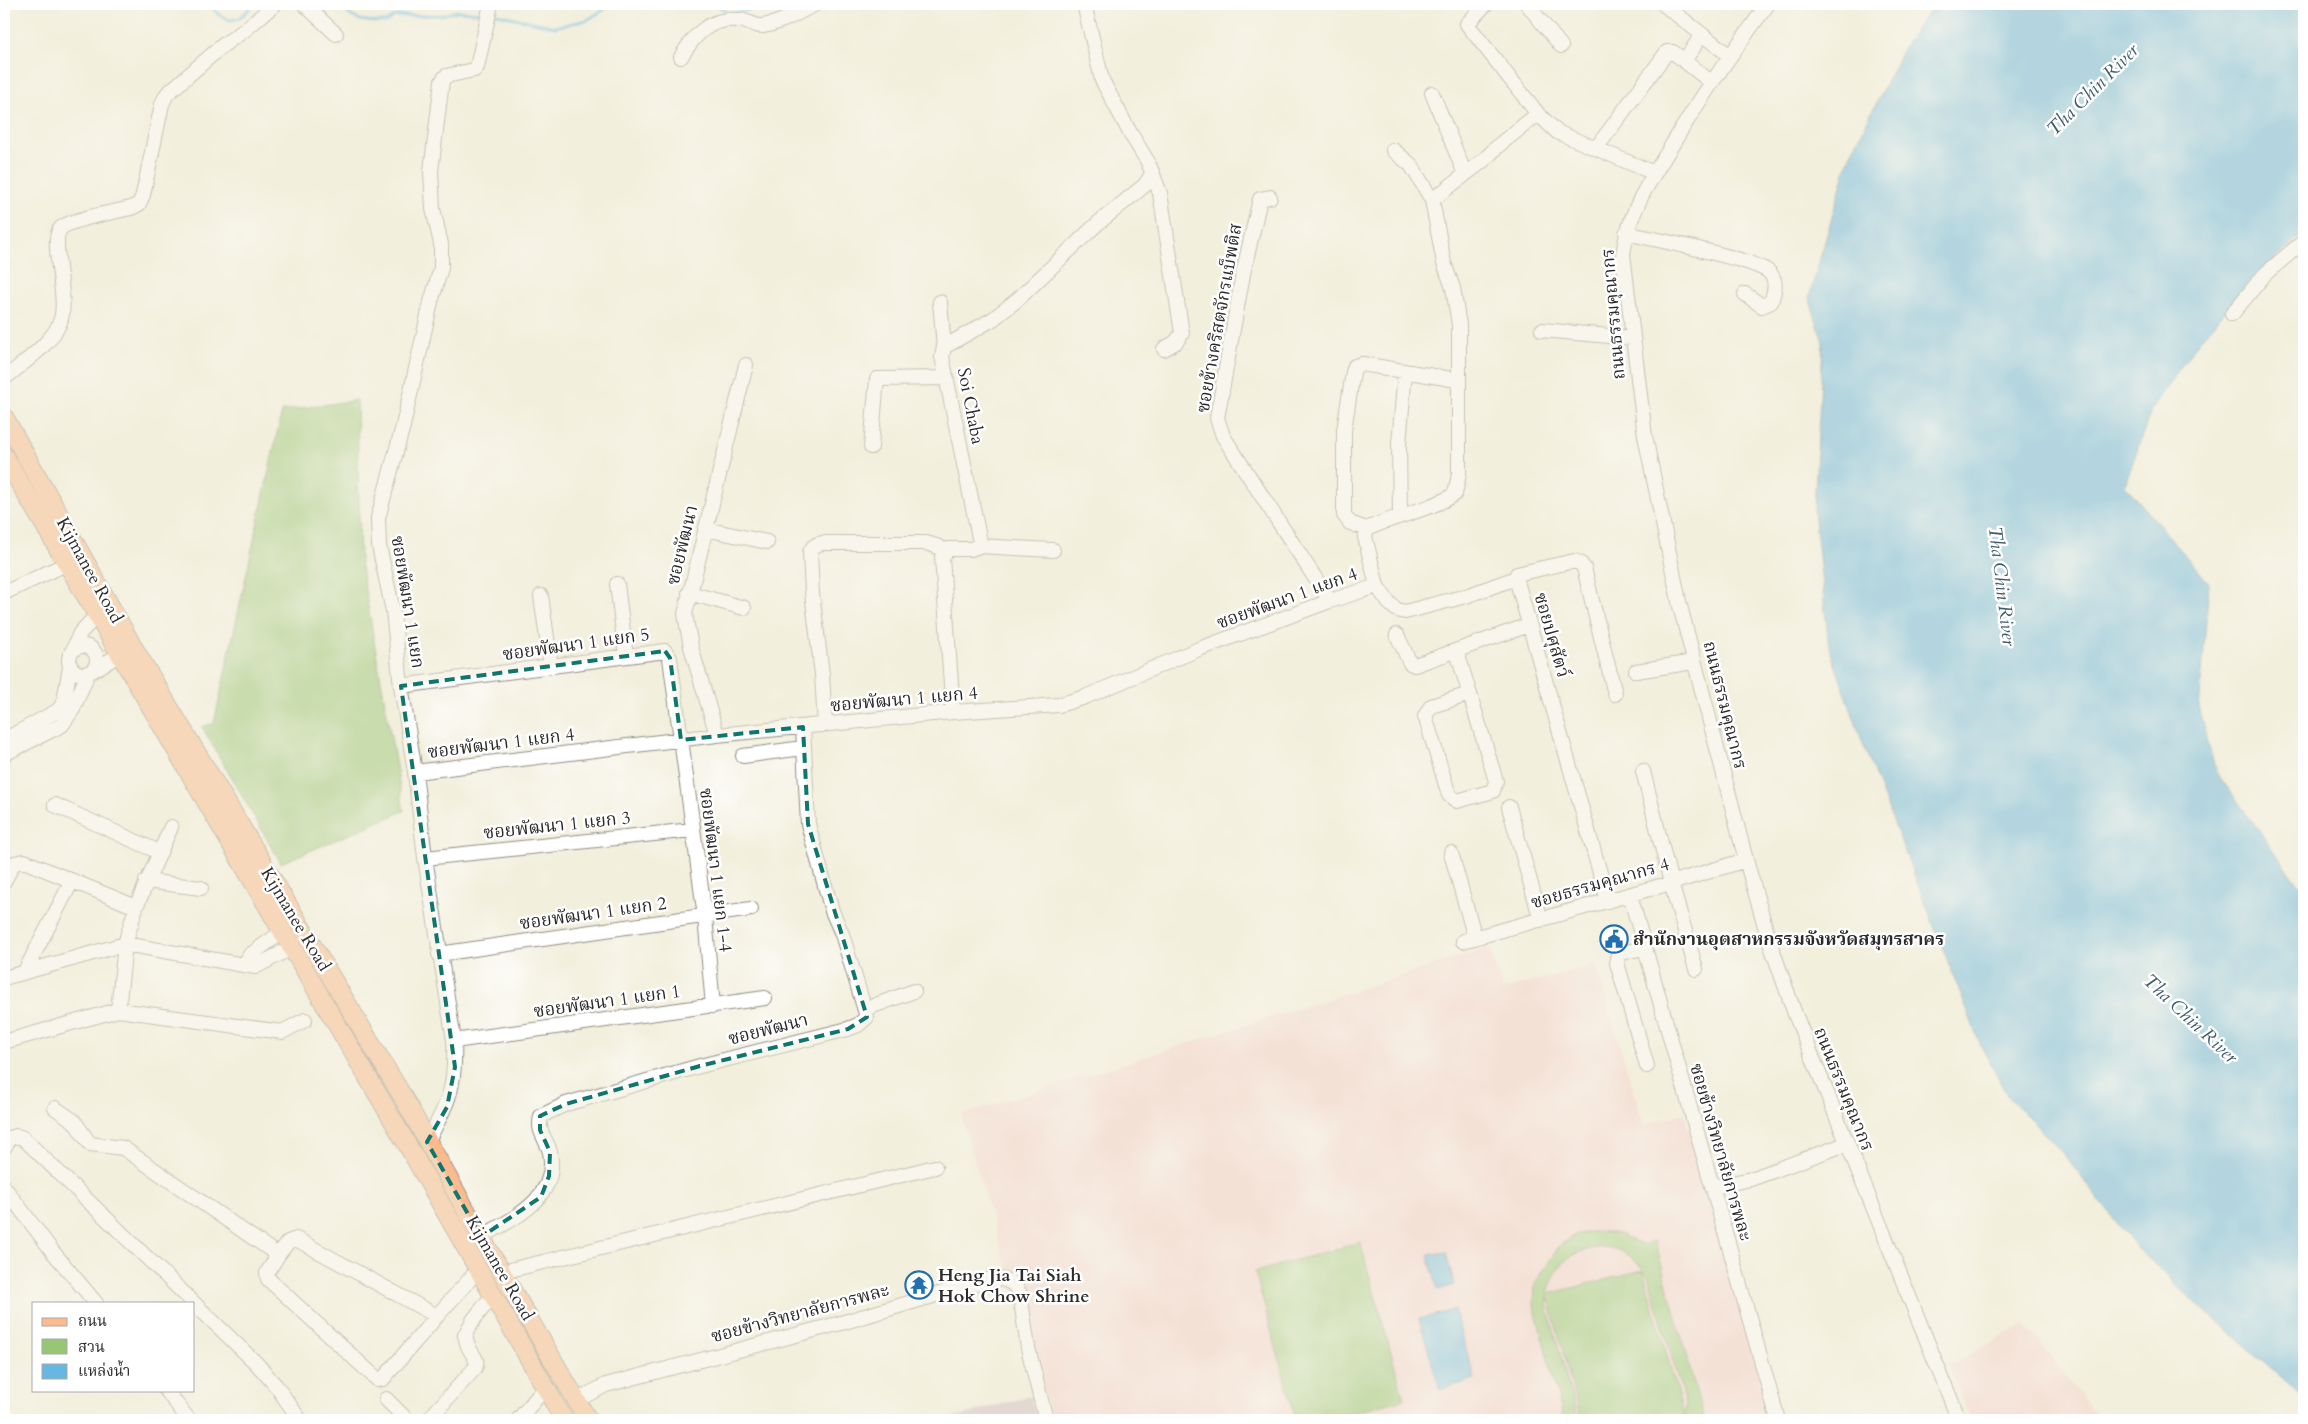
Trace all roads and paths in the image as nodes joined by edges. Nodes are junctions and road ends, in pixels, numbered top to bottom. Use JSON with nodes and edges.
{"nodes":[{"id":1,"x":275,"y":4,"type":"edge"},
{"id":2,"x":304,"y":4,"type":"edge"},
{"id":3,"x":491,"y":4,"type":"edge"},
{"id":4,"x":816,"y":4,"type":"edge"},
{"id":5,"x":1084,"y":4,"type":"edge"},
{"id":6,"x":1486,"y":4,"type":"edge"},
{"id":7,"x":1527,"y":4,"type":"edge"},
{"id":8,"x":1663,"y":4,"type":"edge"},
{"id":9,"x":1768,"y":4,"type":"edge"},
{"id":10,"x":336,"y":34,"type":"dead end"},
{"id":11,"x":1702,"y":34,"type":"junction"},
{"id":12,"x":1561,"y":46,"type":"dead end"},
{"id":13,"x":1730,"y":56,"type":"junction"},
{"id":14,"x":681,"y":58,"type":"dead end"},
{"id":15,"x":1684,"y":61,"type":"junction"},
{"id":16,"x":1712,"y":82,"type":"junction"},
{"id":17,"x":1432,"y":93,"type":"dead end"},
{"id":18,"x":1538,"y":114,"type":"junction"},
{"id":19,"x":1597,"y":147,"type":"junction"},
{"id":20,"x":1393,"y":150,"type":"dead end"},
{"id":21,"x":1654,"y":173,"type":"junction"},
{"id":22,"x":1465,"y":174,"type":"junction"},
{"id":23,"x":1153,"y":175,"type":"junction"},
{"id":24,"x":1270,"y":197,"type":"dead end"},
{"id":25,"x":1432,"y":200,"type":"junction"},
{"id":26,"x":1626,"y":233,"type":"junction"},
{"id":27,"x":2304,"y":241,"type":"edge"},
{"id":28,"x":1745,"y":294,"type":"dead end"},
{"id":29,"x":940,"y":302,"type":"dead end"},
{"id":30,"x":2232,"y":314,"type":"dead end"},
{"id":31,"x":1542,"y":330,"type":"dead end"},
{"id":32,"x":1632,"y":338,"type":"junction"},
{"id":33,"x":944,"y":347,"type":"junction"},
{"id":34,"x":1164,"y":349,"type":"dead end"},
{"id":35,"x":746,"y":365,"type":"dead end"},
{"id":36,"x":1405,"y":371,"type":"junction"},
{"id":37,"x":947,"y":378,"type":"junction"},
{"id":38,"x":4,"y":379,"type":"edge"},
{"id":39,"x":1457,"y":380,"type":"junction"},
{"id":40,"x":4,"y":417,"type":"edge"},
{"id":41,"x":871,"y":447,"type":"dead end"},
{"id":42,"x":4,"y":456,"type":"edge"},
{"id":43,"x":1400,"y":515,"type":"junction"},
{"id":44,"x":705,"y":529,"type":"junction"},
{"id":45,"x":1367,"y":529,"type":"junction"},
{"id":46,"x":768,"y":542,"type":"dead end"},
{"id":47,"x":979,"y":546,"type":"junction"},
{"id":48,"x":1053,"y":550,"type":"dead end"},
{"id":49,"x":944,"y":552,"type":"junction"},
{"id":50,"x":66,"y":564,"type":"junction"},
{"id":51,"x":1516,"y":578,"type":"junction"},
{"id":52,"x":617,"y":584,"type":"dead end"},
{"id":53,"x":1377,"y":586,"type":"junction"},
{"id":54,"x":4,"y":593,"type":"edge"},
{"id":55,"x":690,"y":593,"type":"junction"},
{"id":56,"x":541,"y":596,"type":"dead end"},
{"id":57,"x":1330,"y":601,"type":"junction"},
{"id":58,"x":744,"y":608,"type":"dead end"},
{"id":59,"x":96,"y":616,"type":"junction"},
{"id":60,"x":1529,"y":625,"type":"junction"},
{"id":61,"x":1397,"y":636,"type":"dead end"},
{"id":62,"x":73,"y":650,"type":"junction"},
{"id":63,"x":1457,"y":652,"type":"junction"},
{"id":64,"x":119,"y":655,"type":"junction"},
{"id":65,"x":626,"y":656,"type":"junction"},
{"id":66,"x":1694,"y":662,"type":"junction"},
{"id":67,"x":551,"y":666,"type":"junction"},
{"id":68,"x":70,"y":667,"type":"junction"},
{"id":69,"x":1636,"y":671,"type":"dead end"},
{"id":70,"x":90,"y":672,"type":"junction"},
{"id":71,"x":401,"y":686,"type":"junction"},
{"id":72,"x":1470,"y":694,"type":"junction"},
{"id":73,"x":1615,"y":694,"type":"dead end"},
{"id":74,"x":953,"y":712,"type":"junction"},
{"id":75,"x":824,"y":725,"type":"junction"},
{"id":76,"x":803,"y":727,"type":"junction"},
{"id":77,"x":717,"y":735,"type":"junction"},
{"id":78,"x":4,"y":740,"type":"edge"},
{"id":79,"x":681,"y":740,"type":"junction"},
{"id":80,"x":804,"y":748,"type":"junction"},
{"id":81,"x":4,"y":754,"type":"edge"},
{"id":82,"x":743,"y":756,"type":"dead end"},
{"id":83,"x":1643,"y":771,"type":"dead end"},
{"id":84,"x":415,"y":772,"type":"junction"},
{"id":85,"x":55,"y":805,"type":"dead end"},
{"id":86,"x":1509,"y":808,"type":"dead end"},
{"id":87,"x":171,"y":827,"type":"dead end"},
{"id":88,"x":692,"y":830,"type":"junction"},
{"id":89,"x":159,"y":852,"type":"junction"},
{"id":90,"x":1451,"y":853,"type":"dead end"},
{"id":91,"x":425,"y":858,"type":"junction"},
{"id":92,"x":1746,"y":860,"type":"junction"},
{"id":93,"x":4,"y":881,"type":"edge"},
{"id":94,"x":146,"y":881,"type":"junction"},
{"id":95,"x":72,"y":882,"type":"junction"},
{"id":96,"x":1671,"y":883,"type":"junction"},
{"id":97,"x":201,"y":888,"type":"dead end"},
{"id":98,"x":1630,"y":894,"type":"junction"},
{"id":99,"x":1608,"y":901,"type":"junction"},
{"id":100,"x":136,"y":907,"type":"junction"},
{"id":101,"x":751,"y":909,"type":"dead end"},
{"id":102,"x":705,"y":917,"type":"junction"},
{"id":103,"x":1541,"y":920,"type":"junction"},
{"id":104,"x":282,"y":932,"type":"junction"},
{"id":105,"x":126,"y":944,"type":"junction"},
{"id":106,"x":291,"y":948,"type":"junction"},
{"id":107,"x":1644,"y":948,"type":"junction"},
{"id":108,"x":439,"y":954,"type":"junction"},
{"id":109,"x":245,"y":964,"type":"junction"},
{"id":110,"x":1696,"y":969,"type":"dead end"},
{"id":111,"x":25,"y":971,"type":"junction"},
{"id":112,"x":4,"y":978,"type":"edge"},
{"id":113,"x":914,"y":991,"type":"dead end"},
{"id":114,"x":765,"y":998,"type":"dead end"},
{"id":115,"x":713,"y":1006,"type":"junction"},
{"id":116,"x":865,"y":1009,"type":"junction"},
{"id":117,"x":118,"y":1010,"type":"junction"},
{"id":118,"x":304,"y":1020,"type":"dead end"},
{"id":119,"x":454,"y":1040,"type":"junction"},
{"id":120,"x":4,"y":1042,"type":"edge"},
{"id":121,"x":1647,"y":1066,"type":"dead end"},
{"id":122,"x":55,"y":1108,"type":"dead end"},
{"id":123,"x":428,"y":1142,"type":"junction"},
{"id":124,"x":1846,"y":1144,"type":"junction"},
{"id":125,"x":4,"y":1148,"type":"edge"},
{"id":126,"x":935,"y":1167,"type":"dead end"},
{"id":127,"x":4,"y":1187,"type":"edge"},
{"id":128,"x":1712,"y":1187,"type":"junction"},
{"id":129,"x":481,"y":1237,"type":"junction"},
{"id":130,"x":278,"y":1255,"type":"junction"},
{"id":131,"x":478,"y":1270,"type":"junction"},
{"id":132,"x":502,"y":1272,"type":"junction"},
{"id":133,"x":493,"y":1295,"type":"junction"},
{"id":134,"x":95,"y":1302,"type":"edge"},
{"id":135,"x":193,"y":1302,"type":"edge"},
{"id":136,"x":195,"y":1304,"type":"edge"},
{"id":137,"x":437,"y":1316,"type":"junction"},
{"id":138,"x":545,"y":1388,"type":"junction"},
{"id":139,"x":168,"y":1392,"type":"edge"},
{"id":140,"x":583,"y":1397,"type":"junction"},
{"id":141,"x":386,"y":1399,"type":"dead end"},
{"id":142,"x":189,"y":1420,"type":"edge"},
{"id":143,"x":300,"y":1420,"type":"edge"},
{"id":144,"x":407,"y":1420,"type":"edge"},
{"id":145,"x":428,"y":1420,"type":"edge"},
{"id":146,"x":518,"y":1420,"type":"edge"},
{"id":147,"x":564,"y":1420,"type":"edge"},
{"id":148,"x":588,"y":1420,"type":"edge"},
{"id":149,"x":1046,"y":1420,"type":"edge"},
{"id":150,"x":1778,"y":1420,"type":"edge"},
{"id":151,"x":1959,"y":1420,"type":"edge"}],
"edges":[{"from":1,"to":38,"type":"street"},
{"from":2,"to":10,"type":"street"},
{"from":3,"to":71,"type":"street","name":"ซอยพัฒนา 1 แยก"},
{"from":4,"to":14,"type":"street"},
{"from":5,"to":23,"type":"street"},
{"from":6,"to":18,"type":"street"},
{"from":7,"to":12,"type":"street"},
{"from":8,"to":11,"type":"street"},
{"from":9,"to":13,"type":"street","name":"ถนนธรรมคุณากร"},
{"from":11,"to":13,"type":"street"},
{"from":11,"to":15,"type":"street"},
{"from":13,"to":16,"type":"street","name":"ถนนธรรมคุณากร"},
{"from":15,"to":16,"type":"street"},
{"from":15,"to":19,"type":"street"},
{"from":16,"to":21,"type":"street","name":"ถนนธรรมคุณากร"},
{"from":17,"to":22,"type":"street"},
{"from":18,"to":19,"type":"street"},
{"from":18,"to":22,"type":"street"},
{"from":19,"to":21,"type":"street"},
{"from":20,"to":25,"type":"street"},
{"from":21,"to":26,"type":"street","name":"ถนนธรรมคุณากร"},
{"from":22,"to":25,"type":"street"},
{"from":23,"to":33,"type":"street","name":"Soi Chaba"},
{"from":23,"to":34,"type":"street"},
{"from":24,"to":57,"type":"street","name":"ซอยข้างคริสตจักรแบ็พติส"},
{"from":25,"to":39,"type":"street"},
{"from":26,"to":28,"type":"street"},
{"from":26,"to":32,"type":"street","name":"ถนนธรรมคุณากร"},
{"from":27,"to":30,"type":"street"},
{"from":29,"to":33,"type":"street"},
{"from":31,"to":32,"type":"street"},
{"from":32,"to":66,"type":"street","name":"ถนนธรรมคุณากร"},
{"from":33,"to":37,"type":"street","name":"Soi Chaba"},
{"from":35,"to":44,"type":"street","name":"ซอยพัฒนา"},
{"from":36,"to":39,"type":"street"},
{"from":36,"to":43,"type":"street"},
{"from":36,"to":45,"type":"street"},
{"from":37,"to":41,"type":"street"},
{"from":37,"to":47,"type":"street","name":"Soi Chaba"},
{"from":39,"to":43,"type":"street"},
{"from":40,"to":123,"type":"main road","name":"Kijmanee Road"},
{"from":42,"to":50,"type":"main road","name":"Kijmanee Road"},
{"from":43,"to":45,"type":"street"},
{"from":44,"to":46,"type":"street"},
{"from":44,"to":55,"type":"street","name":"ซอยพัฒนา"},
{"from":45,"to":53,"type":"street","name":"ซอยพัฒนา 1 แยก 4"},
{"from":47,"to":48,"type":"street"},
{"from":47,"to":49,"type":"street"},
{"from":49,"to":74,"type":"street"},
{"from":49,"to":75,"type":"street"},
{"from":50,"to":54,"type":"street"},
{"from":50,"to":59,"type":"main road","name":"Kijmanee Road"},
{"from":51,"to":53,"type":"street","name":"ซอยพัฒนา 1 แยก 4"},
{"from":51,"to":60,"type":"street","name":"ซอยปศุสัตว์"},
{"from":51,"to":73,"type":"street","name":"ซอยปศุสัตว์"},
{"from":52,"to":65,"type":"street"},
{"from":53,"to":57,"type":"street","name":"ซอยพัฒนา 1 แยก 4"},
{"from":55,"to":58,"type":"street"},
{"from":55,"to":77,"type":"street","name":"ซอยพัฒนา"},
{"from":56,"to":67,"type":"street"},
{"from":57,"to":74,"type":"street","name":"ซอยพัฒนา 1 แยก 4"},
{"from":59,"to":62,"type":"street"},
{"from":59,"to":64,"type":"main road","name":"Kijmanee Road"},
{"from":60,"to":63,"type":"street"},
{"from":60,"to":99,"type":"street","name":"ซอยปศุสัตว์"},
{"from":61,"to":63,"type":"street"},
{"from":62,"to":68,"type":"street"},
{"from":62,"to":70,"type":"street"},
{"from":63,"to":72,"type":"street"},
{"from":64,"to":70,"type":"street"},
{"from":64,"to":104,"type":"main road","name":"Kijmanee Road"},
{"from":65,"to":67,"type":"street","name":"ซอยพัฒนา 1 แยก 5"},
{"from":65,"to":79,"type":"street","name":"ซอยพัฒนา 1 แยก 5"},
{"from":66,"to":69,"type":"street"},
{"from":66,"to":92,"type":"street","name":"ถนนธรรมคุณากร"},
{"from":67,"to":71,"type":"street","name":"ซอยพัฒนา 1 แยก 5"},
{"from":68,"to":70,"type":"street"},
{"from":68,"to":78,"type":"street"},
{"from":70,"to":81,"type":"street"},
{"from":71,"to":84,"type":"street","name":"ซอยพัฒนา 1 แยก"},
{"from":72,"to":72,"type":"street"},
{"from":74,"to":75,"type":"street","name":"ซอยพัฒนา 1 แยก 4"},
{"from":75,"to":76,"type":"street","name":"ซอยพัฒนา 1 แยก 4"},
{"from":76,"to":77,"type":"street","name":"ซอยพัฒนา 1 แยก 4"},
{"from":76,"to":80,"type":"street"},
{"from":77,"to":79,"type":"street","name":"ซอยพัฒนา 1 แยก 4"},
{"from":79,"to":84,"type":"street","name":"ซอยพัฒนา 1 แยก 4"},
{"from":79,"to":88,"type":"street","name":"ซอยพัฒนา 1 แยก 1-4"},
{"from":80,"to":82,"type":"street"},
{"from":80,"to":116,"type":"street"},
{"from":83,"to":96,"type":"street"},
{"from":84,"to":91,"type":"street","name":"ซอยพัฒนา 1 แยก"},
{"from":85,"to":89,"type":"street"},
{"from":86,"to":103,"type":"street"},
{"from":87,"to":89,"type":"street"},
{"from":88,"to":91,"type":"street","name":"ซอยพัฒนา 1 แยก 3"},
{"from":88,"to":102,"type":"street","name":"ซอยพัฒนา 1 แยก 1-4"},
{"from":89,"to":94,"type":"street"},
{"from":90,"to":103,"type":"street","name":"ซอยธรรมคุณากร 4"},
{"from":91,"to":108,"type":"street","name":"ซอยพัฒนา 1 แยก"},
{"from":92,"to":96,"type":"street","name":"ซอยธรรมคุณากร 4"},
{"from":92,"to":124,"type":"street","name":"ถนนธรรมคุณากร"},
{"from":93,"to":95,"type":"street"},
{"from":94,"to":97,"type":"street"},
{"from":94,"to":100,"type":"street"},
{"from":95,"to":100,"type":"street"},
{"from":95,"to":111,"type":"street"},
{"from":96,"to":98,"type":"street","name":"ซอยธรรมคุณากร 4"},
{"from":96,"to":110,"type":"street"},
{"from":98,"to":99,"type":"street","name":"ซอยธรรมคุณากร 4"},
{"from":98,"to":107,"type":"street","name":"ซอยข้างวิทยาลัยการพละ"},
{"from":99,"to":103,"type":"street","name":"ซอยธรรมคุณากร 4"},
{"from":100,"to":105,"type":"street"},
{"from":101,"to":102,"type":"street","name":"ซอยพัฒนา 1 แยก 2"},
{"from":102,"to":108,"type":"street","name":"ซอยพัฒนา 1 แยก 2"},
{"from":102,"to":115,"type":"street","name":"ซอยพัฒนา 1 แยก 1-4"},
{"from":104,"to":106,"type":"main road","name":"Kijmanee Road"},
{"from":104,"to":109,"type":"street"},
{"from":105,"to":109,"type":"street"},
{"from":105,"to":111,"type":"street"},
{"from":105,"to":117,"type":"street"},
{"from":106,"to":109,"type":"street"},
{"from":106,"to":131,"type":"main road","name":"Kijmanee Road"},
{"from":107,"to":121,"type":"street"},
{"from":107,"to":128,"type":"street","name":"ซอยข้างวิทยาลัยการพละ"},
{"from":108,"to":119,"type":"street","name":"ซอยพัฒนา 1 แยก"},
{"from":111,"to":112,"type":"street"},
{"from":113,"to":116,"type":"street"},
{"from":114,"to":115,"type":"street","name":"ซอยพัฒนา 1 แยก 1"},
{"from":115,"to":119,"type":"street","name":"ซอยพัฒนา 1 แยก 1"},
{"from":116,"to":129,"type":"street","name":"ซอยพัฒนา"},
{"from":117,"to":118,"type":"street"},
{"from":117,"to":120,"type":"street"},
{"from":119,"to":123,"type":"street","name":"ซอยพัฒนา 1 แยก"},
{"from":122,"to":130,"type":"street"},
{"from":123,"to":129,"type":"main road","name":"Kijmanee Road"},
{"from":124,"to":128,"type":"street"},
{"from":124,"to":151,"type":"street","name":"ถนนธรรมคุณากร"},
{"from":125,"to":135,"type":"street"},
{"from":126,"to":132,"type":"street"},
{"from":127,"to":134,"type":"street"},
{"from":128,"to":150,"type":"street","name":"ซอยข้างวิทยาลัยการพละ"},
{"from":129,"to":132,"type":"main road","name":"Kijmanee Road"},
{"from":130,"to":137,"type":"street"},
{"from":130,"to":137,"type":"street"},
{"from":131,"to":133,"type":"main road","name":"Kijmanee Road"},
{"from":131,"to":137,"type":"street"},
{"from":132,"to":140,"type":"main road","name":"Kijmanee Road"},
{"from":133,"to":138,"type":"main road","name":"Kijmanee Road"},
{"from":133,"to":145,"type":"street"},
{"from":136,"to":143,"type":"street"},
{"from":138,"to":146,"type":"street"},
{"from":138,"to":147,"type":"main road","name":"Kijmanee Road"},
{"from":139,"to":142,"type":"street"},
{"from":140,"to":148,"type":"main road","name":"Kijmanee Road"},
{"from":140,"to":149,"type":"street","name":"ซอยข้างวิทยาลัยการพละ"},
{"from":141,"to":144,"type":"street"}]}
